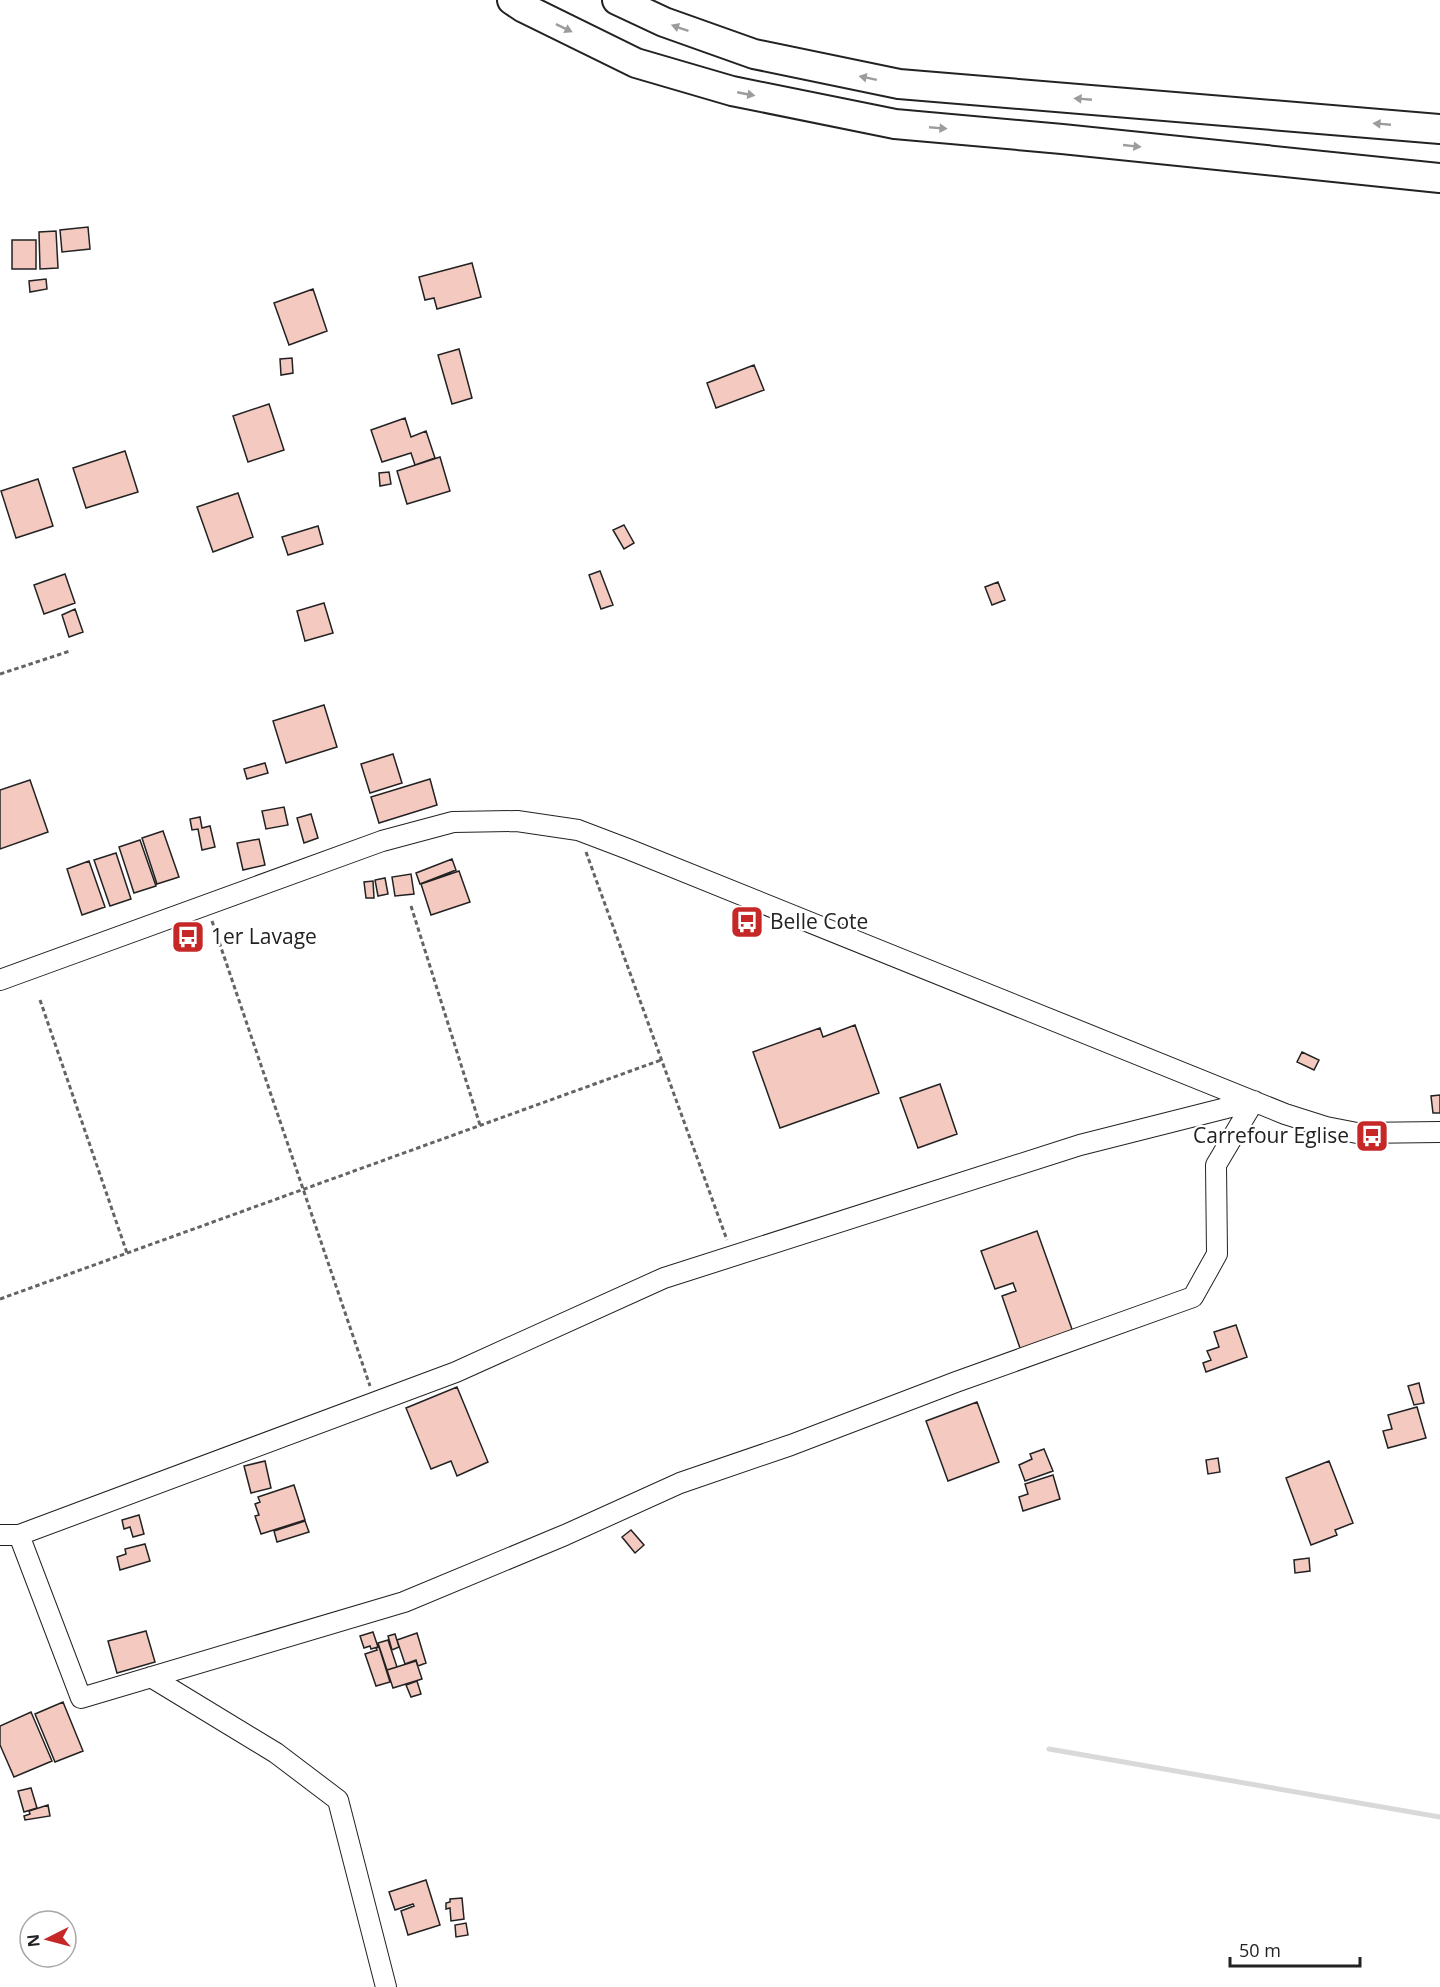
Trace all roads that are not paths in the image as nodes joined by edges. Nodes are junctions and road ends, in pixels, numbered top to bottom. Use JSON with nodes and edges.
{"nodes":[{"id":1,"x":513,"y":0,"type":"edge"},
{"id":2,"x":617,"y":0,"type":"edge"},
{"id":3,"x":1440,"y":129,"type":"edge"},
{"id":4,"x":1440,"y":178,"type":"edge"},
{"id":5,"x":0,"y":980,"type":"edge"},
{"id":6,"x":1254,"y":1101,"type":"junction"},
{"id":7,"x":1440,"y":1132,"type":"edge"},
{"id":8,"x":9,"y":1535,"type":"edge"},
{"id":9,"x":151,"y":1677,"type":"junction"},
{"id":10,"x":386,"y":1987,"type":"edge"}],
"edges":[{"from":1,"to":4,"type":"highway","one_way":true},
{"from":3,"to":2,"type":"highway","one_way":true},
{"from":5,"to":6,"type":"street"},
{"from":6,"to":7,"type":"street"},
{"from":6,"to":8,"type":"street"},
{"from":6,"to":9,"type":"street"},
{"from":8,"to":9,"type":"street"},
{"from":9,"to":10,"type":"street"}]}
